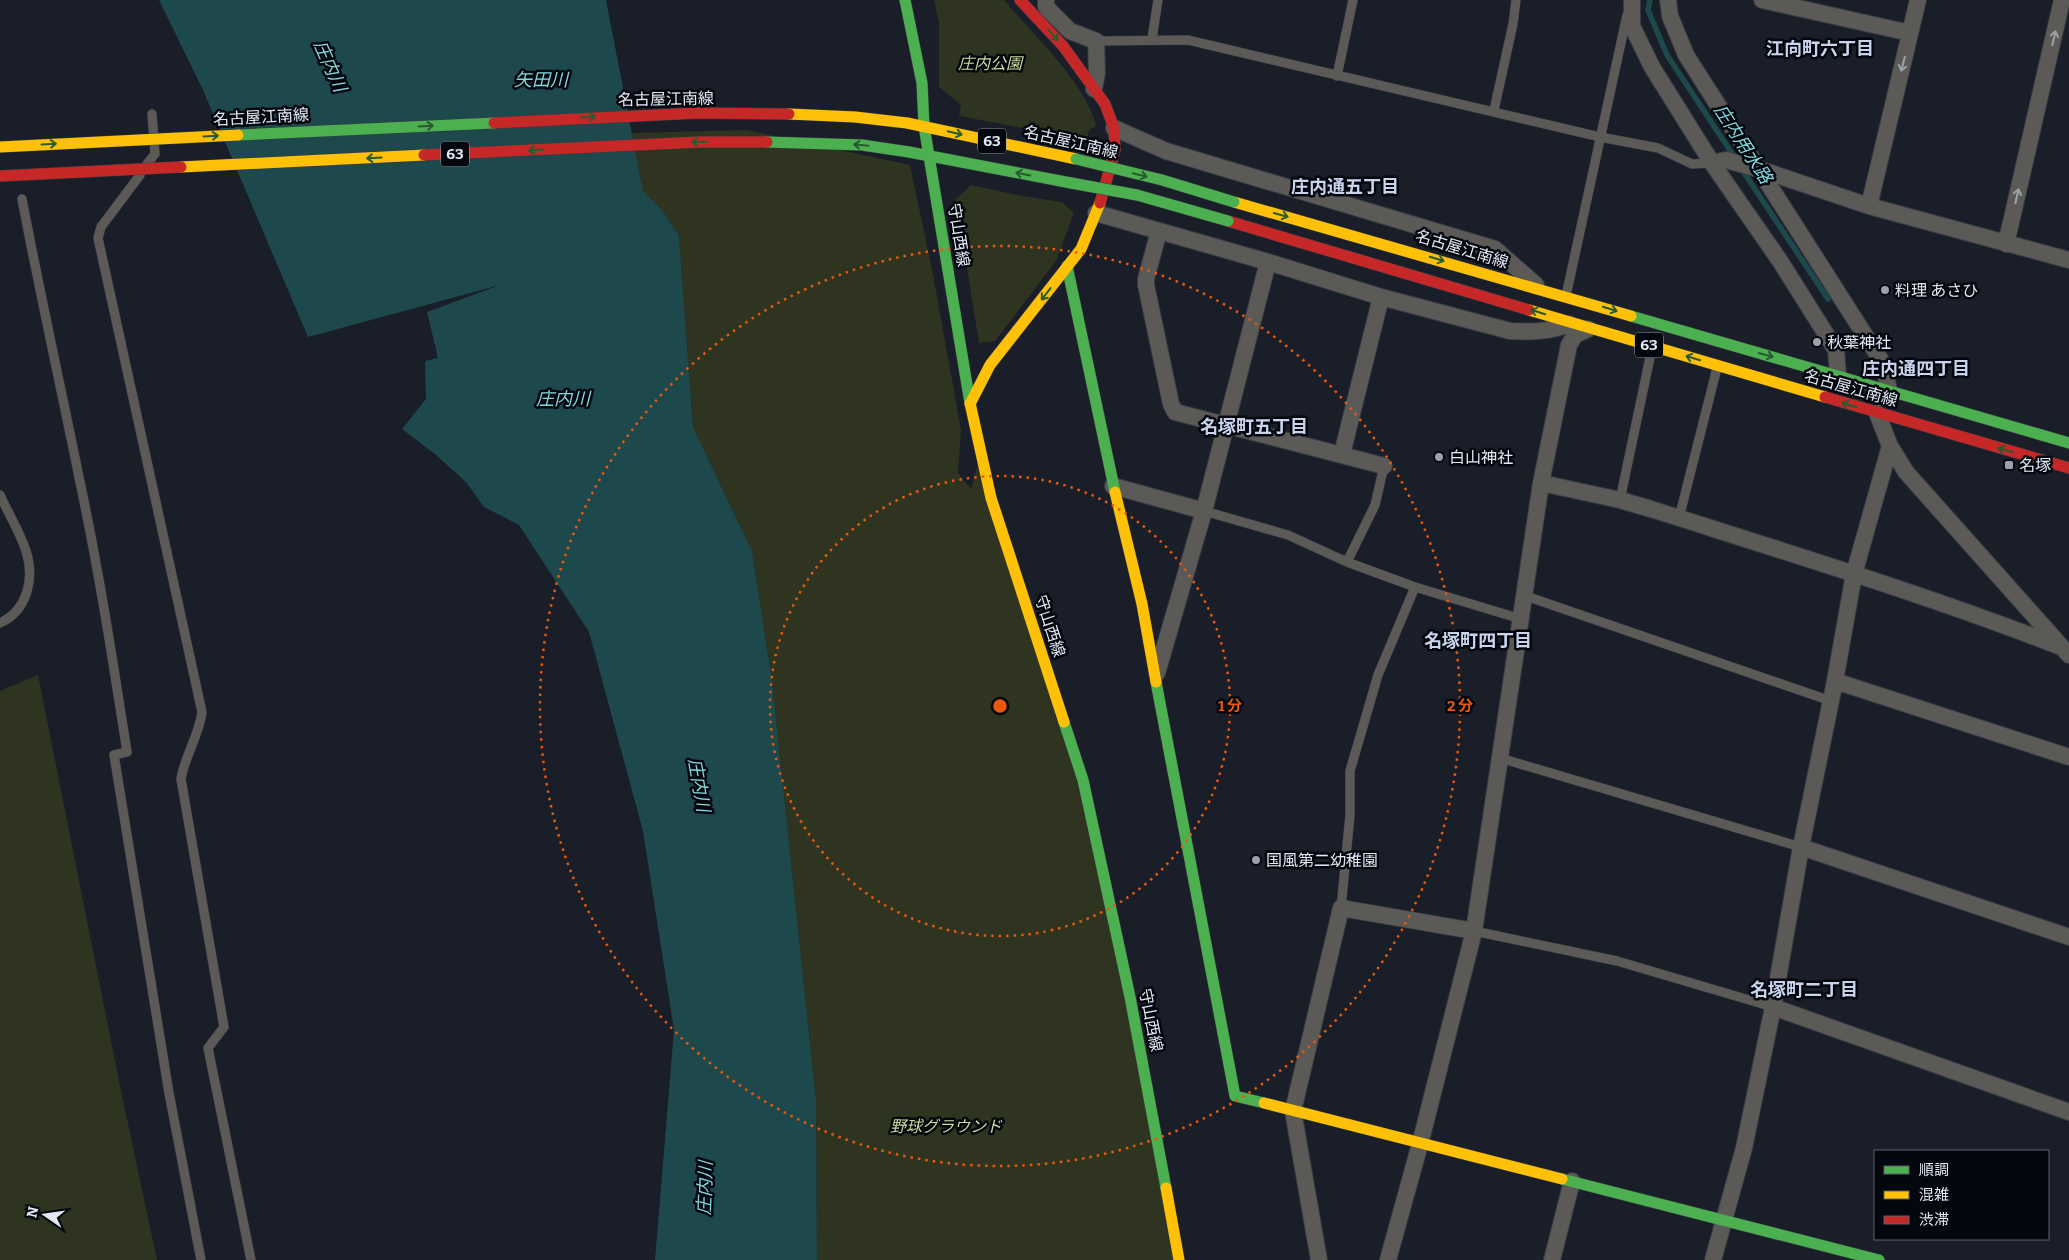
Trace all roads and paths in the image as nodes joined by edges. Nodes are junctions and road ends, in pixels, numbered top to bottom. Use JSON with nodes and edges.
{"nodes":[{"id":1,"x":906,"y":0,"type":"edge"},
{"id":2,"x":1020,"y":0,"type":"edge"},
{"id":3,"x":1046,"y":0,"type":"edge"},
{"id":4,"x":1158,"y":0,"type":"edge"},
{"id":5,"x":1353,"y":0,"type":"edge"},
{"id":6,"x":1516,"y":0,"type":"edge"},
{"id":7,"x":1631,"y":0,"type":"edge"},
{"id":8,"x":1668,"y":0,"type":"edge"},
{"id":9,"x":1762,"y":0,"type":"edge"},
{"id":10,"x":1918,"y":0,"type":"edge"},
{"id":11,"x":2062,"y":0,"type":"edge"},
{"id":12,"x":1910,"y":33,"type":"junction"},
{"id":13,"x":1152,"y":39,"type":"junction"},
{"id":14,"x":1096,"y":41,"type":"junction"},
{"id":15,"x":1337,"y":76,"type":"junction"},
{"id":16,"x":1094,"y":89,"type":"junction"},
{"id":17,"x":1494,"y":110,"type":"junction"},
{"id":18,"x":152,"y":114,"type":"dead end"},
{"id":19,"x":924,"y":126,"type":"junction"},
{"id":20,"x":1114,"y":128,"type":"junction"},
{"id":21,"x":1600,"y":137,"type":"junction"},
{"id":22,"x":0,"y":147,"type":"edge"},
{"id":23,"x":929,"y":155,"type":"junction"},
{"id":24,"x":1719,"y":162,"type":"junction"},
{"id":25,"x":1755,"y":168,"type":"junction"},
{"id":26,"x":0,"y":176,"type":"edge"},
{"id":27,"x":22,"y":199,"type":"dead end"},
{"id":28,"x":1868,"y":206,"type":"junction"},
{"id":29,"x":1096,"y":213,"type":"junction"},
{"id":30,"x":1159,"y":230,"type":"junction"},
{"id":31,"x":2006,"y":244,"type":"junction"},
{"id":32,"x":2069,"y":260,"type":"edge"},
{"id":33,"x":1268,"y":262,"type":"junction"},
{"id":34,"x":1067,"y":266,"type":"junction"},
{"id":35,"x":1539,"y":289,"type":"junction"},
{"id":36,"x":1566,"y":296,"type":"junction"},
{"id":37,"x":1381,"y":297,"type":"junction"},
{"id":38,"x":1571,"y":324,"type":"junction"},
{"id":39,"x":1588,"y":329,"type":"junction"},
{"id":40,"x":1652,"y":345,"type":"junction"},
{"id":41,"x":1718,"y":366,"type":"junction"},
{"id":42,"x":1838,"y":375,"type":"junction"},
{"id":43,"x":1889,"y":391,"type":"junction"},
{"id":44,"x":970,"y":404,"type":"junction"},
{"id":45,"x":1877,"y":413,"type":"junction"},
{"id":46,"x":1225,"y":424,"type":"junction"},
{"id":47,"x":2069,"y":443,"type":"edge"},
{"id":48,"x":1890,"y":446,"type":"junction"},
{"id":49,"x":1342,"y":454,"type":"junction"},
{"id":50,"x":1384,"y":466,"type":"joint"},
{"id":51,"x":2069,"y":468,"type":"edge"},
{"id":52,"x":1541,"y":483,"type":"junction"},
{"id":53,"x":1113,"y":486,"type":"junction"},
{"id":54,"x":0,"y":495,"type":"edge"},
{"id":55,"x":1620,"y":500,"type":"junction"},
{"id":56,"x":1204,"y":511,"type":"junction"},
{"id":57,"x":1679,"y":518,"type":"junction"},
{"id":58,"x":1347,"y":562,"type":"junction"},
{"id":59,"x":1854,"y":574,"type":"junction"},
{"id":60,"x":1415,"y":587,"type":"junction"},
{"id":61,"x":1523,"y":595,"type":"junction"},
{"id":62,"x":1521,"y":619,"type":"junction"},
{"id":63,"x":0,"y":623,"type":"edge"},
{"id":64,"x":2065,"y":651,"type":"edge"},
{"id":65,"x":1156,"y":678,"type":"junction"},
{"id":66,"x":1835,"y":681,"type":"junction"},
{"id":67,"x":1831,"y":701,"type":"junction"},
{"id":68,"x":2069,"y":757,"type":"edge"},
{"id":69,"x":1500,"y":758,"type":"junction"},
{"id":70,"x":1801,"y":847,"type":"junction"},
{"id":71,"x":1341,"y":908,"type":"junction"},
{"id":72,"x":1474,"y":931,"type":"junction"},
{"id":73,"x":2069,"y":937,"type":"edge"},
{"id":74,"x":1773,"y":1007,"type":"junction"},
{"id":75,"x":1293,"y":1111,"type":"junction"},
{"id":76,"x":2069,"y":1112,"type":"edge"},
{"id":77,"x":1420,"y":1144,"type":"junction"},
{"id":78,"x":1572,"y":1181,"type":"junction"},
{"id":79,"x":1723,"y":1220,"type":"junction"},
{"id":80,"x":201,"y":1260,"type":"edge"},
{"id":81,"x":251,"y":1260,"type":"edge"},
{"id":82,"x":1179,"y":1260,"type":"edge"},
{"id":83,"x":1319,"y":1260,"type":"edge"},
{"id":84,"x":1388,"y":1260,"type":"edge"},
{"id":85,"x":1552,"y":1260,"type":"edge"},
{"id":86,"x":1713,"y":1260,"type":"edge"},
{"id":87,"x":1879,"y":1260,"type":"edge"}],
"edges":[{"from":1,"to":19,"type":"main road","name":"守山西線"},
{"from":2,"to":16,"type":"main road","one_way":true},
{"from":3,"to":14,"type":"street"},
{"from":4,"to":13,"type":"lane"},
{"from":5,"to":15,"type":"lane"},
{"from":6,"to":17,"type":"lane"},
{"from":7,"to":21,"type":"lane"},
{"from":7,"to":24,"type":"street"},
{"from":8,"to":25,"type":"street"},
{"from":9,"to":12,"type":"street"},
{"from":10,"to":12,"type":"street"},
{"from":31,"to":11,"type":"street","one_way":true},
{"from":12,"to":28,"type":"street","one_way":true},
{"from":13,"to":14,"type":"lane"},
{"from":13,"to":15,"type":"lane"},
{"from":14,"to":16,"type":"street"},
{"from":15,"to":17,"type":"lane"},
{"from":16,"to":20,"type":"main road"},
{"from":17,"to":21,"type":"lane"},
{"from":18,"to":81,"type":"lane"},
{"from":22,"to":19,"type":"main road","name":"名古屋江南線","number":"63","one_way":true,"bridge":true},
{"from":19,"to":23,"type":"main road","name":"守山西線"},
{"from":19,"to":35,"type":"main road","name":"名古屋江南線","number":"63","one_way":true,"bridge":true},
{"from":20,"to":29,"type":"main road"},
{"from":20,"to":35,"type":"street"},
{"from":21,"to":24,"type":"lane"},
{"from":21,"to":36,"type":"lane"},
{"from":23,"to":26,"type":"main road","name":"名古屋江南線","number":"63","one_way":true,"bridge":true},
{"from":38,"to":23,"type":"main road","name":"名古屋江南線","number":"63","one_way":true,"bridge":true},
{"from":23,"to":44,"type":"main road","name":"守山西線"},
{"from":24,"to":25,"type":"street"},
{"from":24,"to":42,"type":"street"},
{"from":25,"to":28,"type":"street"},
{"from":25,"to":43,"type":"street"},
{"from":27,"to":80,"type":"lane"},
{"from":28,"to":31,"type":"street"},
{"from":29,"to":30,"type":"street"},
{"from":29,"to":34,"type":"main road"},
{"from":30,"to":33,"type":"street"},
{"from":30,"to":46,"type":"street"},
{"from":31,"to":32,"type":"street"},
{"from":33,"to":37,"type":"street"},
{"from":33,"to":46,"type":"street"},
{"from":34,"to":44,"type":"main road","one_way":true},
{"from":34,"to":53,"type":"main road"},
{"from":35,"to":36,"type":"main road","name":"名古屋江南線","number":"63"},
{"from":36,"to":42,"type":"main road","name":"名古屋江南線","number":"63","one_way":true},
{"from":37,"to":38,"type":"street"},
{"from":37,"to":49,"type":"street"},
{"from":38,"to":39,"type":"main road","name":"名古屋江南線","number":"63"},
{"from":39,"to":40,"type":"main road","name":"名古屋江南線","number":"63"},
{"from":39,"to":52,"type":"street"},
{"from":41,"to":40,"type":"main road","name":"名古屋江南線","number":"63","one_way":true},
{"from":40,"to":55,"type":"lane"},
{"from":45,"to":41,"type":"main road","name":"名古屋江南線","number":"63","one_way":true},
{"from":41,"to":57,"type":"lane"},
{"from":42,"to":43,"type":"main road","name":"名古屋江南線","number":"63"},
{"from":43,"to":47,"type":"main road","name":"名古屋江南線","number":"63"},
{"from":44,"to":82,"type":"main road","name":"守山西線"},
{"from":45,"to":48,"type":"street"},
{"from":51,"to":45,"type":"main road","name":"名古屋江南線","number":"63","one_way":true},
{"from":46,"to":49,"type":"street"},
{"from":46,"to":56,"type":"street"},
{"from":48,"to":59,"type":"street"},
{"from":48,"to":64,"type":"street"},
{"from":49,"to":50,"type":"street"},
{"from":50,"to":58,"type":"lane"},
{"from":52,"to":55,"type":"street"},
{"from":52,"to":61,"type":"street"},
{"from":53,"to":56,"type":"street"},
{"from":53,"to":65,"type":"main road"},
{"from":54,"to":63,"type":"lane"},
{"from":55,"to":57,"type":"street"},
{"from":56,"to":58,"type":"lane"},
{"from":56,"to":65,"type":"street"},
{"from":57,"to":59,"type":"street"},
{"from":58,"to":60,"type":"lane"},
{"from":59,"to":64,"type":"street"},
{"from":59,"to":66,"type":"street"},
{"from":60,"to":62,"type":"lane"},
{"from":60,"to":71,"type":"lane"},
{"from":61,"to":62,"type":"street"},
{"from":61,"to":67,"type":"lane"},
{"from":62,"to":69,"type":"street"},
{"from":65,"to":75,"type":"main road"},
{"from":66,"to":67,"type":"street"},
{"from":66,"to":68,"type":"street"},
{"from":67,"to":70,"type":"street"},
{"from":69,"to":70,"type":"lane"},
{"from":69,"to":72,"type":"street"},
{"from":70,"to":73,"type":"street"},
{"from":70,"to":74,"type":"street"},
{"from":71,"to":72,"type":"street"},
{"from":71,"to":75,"type":"street"},
{"from":72,"to":74,"type":"lane"},
{"from":72,"to":77,"type":"street"},
{"from":74,"to":76,"type":"street"},
{"from":74,"to":79,"type":"street"},
{"from":75,"to":77,"type":"main road"},
{"from":75,"to":83,"type":"street"},
{"from":77,"to":78,"type":"main road"},
{"from":77,"to":84,"type":"street"},
{"from":78,"to":79,"type":"main road"},
{"from":78,"to":85,"type":"street"},
{"from":79,"to":86,"type":"street"},
{"from":79,"to":87,"type":"main road"}]}
